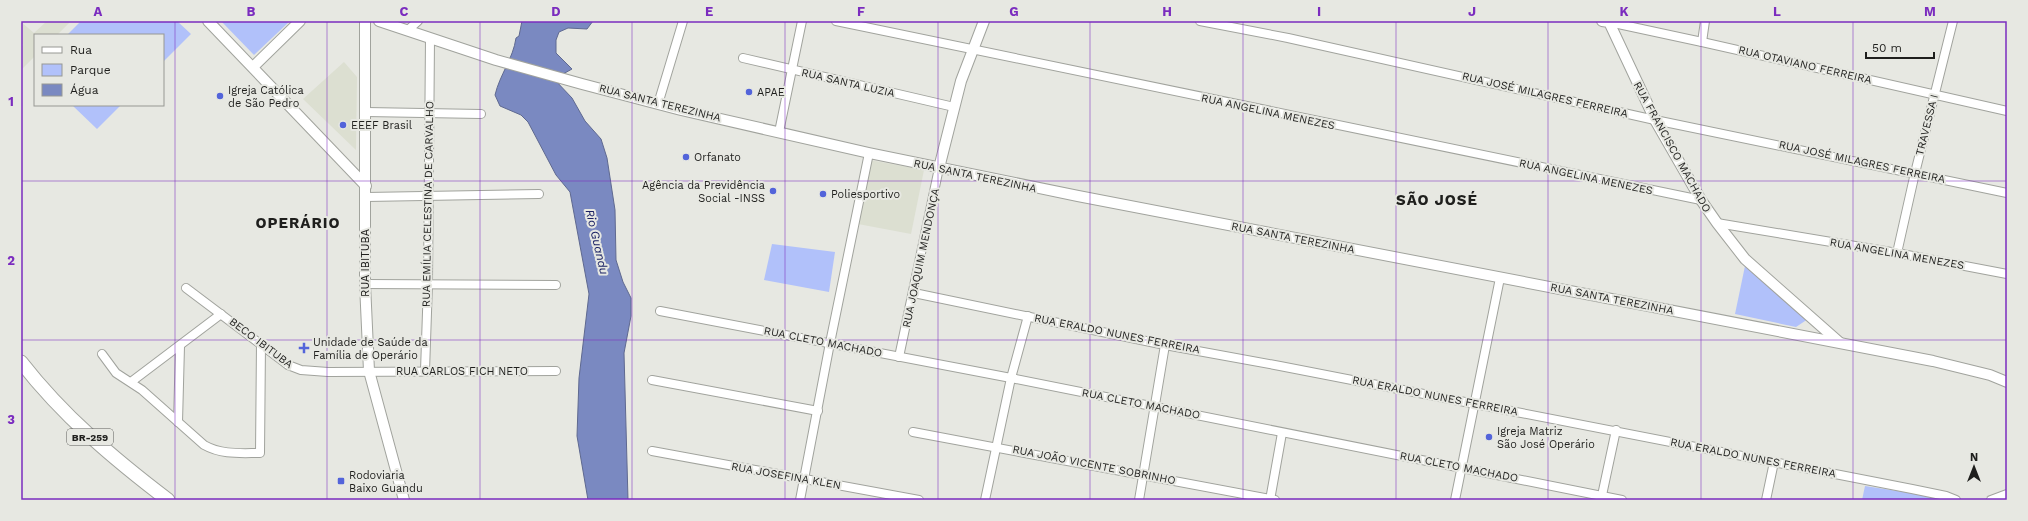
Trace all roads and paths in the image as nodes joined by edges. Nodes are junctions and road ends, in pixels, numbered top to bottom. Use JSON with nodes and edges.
{"nodes":[{"id":1,"x":208,"y":21,"type":"edge"},
{"id":2,"x":300,"y":21,"type":"edge"},
{"id":3,"x":365,"y":21,"type":"edge"},
{"id":4,"x":379,"y":21,"type":"edge"},
{"id":5,"x":418,"y":21,"type":"edge"},
{"id":6,"x":683,"y":21,"type":"edge"},
{"id":7,"x":802,"y":21,"type":"edge"},
{"id":8,"x":836,"y":21,"type":"edge"},
{"id":9,"x":984,"y":21,"type":"edge"},
{"id":10,"x":1200,"y":21,"type":"edge"},
{"id":11,"x":1705,"y":21,"type":"edge"},
{"id":12,"x":1953,"y":21,"type":"edge"},
{"id":13,"x":1605,"y":22,"type":"edge"},
{"id":14,"x":408,"y":30,"type":"junction"},
{"id":15,"x":430,"y":38,"type":"junction"},
{"id":16,"x":1702,"y":42,"type":"junction"},
{"id":17,"x":972,"y":50,"type":"junction"},
{"id":18,"x":743,"y":58,"type":"dead end"},
{"id":19,"x":252,"y":67,"type":"junction"},
{"id":20,"x":791,"y":70,"type":"junction"},
{"id":21,"x":1934,"y":94,"type":"junction"},
{"id":22,"x":658,"y":104,"type":"junction"},
{"id":23,"x":954,"y":107,"type":"junction"},
{"id":24,"x":2007,"y":111,"type":"edge"},
{"id":25,"x":366,"y":112,"type":"junction"},
{"id":26,"x":429,"y":113,"type":"junction"},
{"id":27,"x":481,"y":114,"type":"dead end"},
{"id":28,"x":1655,"y":120,"type":"junction"},
{"id":29,"x":779,"y":132,"type":"junction"},
{"id":30,"x":869,"y":153,"type":"junction"},
{"id":31,"x":939,"y":168,"type":"junction"},
{"id":32,"x":1915,"y":173,"type":"junction"},
{"id":33,"x":366,"y":186,"type":"junction"},
{"id":34,"x":2007,"y":193,"type":"edge"},
{"id":35,"x":539,"y":194,"type":"dead end"},
{"id":36,"x":366,"y":197,"type":"junction"},
{"id":37,"x":429,"y":197,"type":"junction"},
{"id":38,"x":1701,"y":200,"type":"junction"},
{"id":39,"x":1717,"y":223,"type":"junction"},
{"id":40,"x":1897,"y":253,"type":"junction"},
{"id":41,"x":2007,"y":274,"type":"edge"},
{"id":42,"x":1500,"y":278,"type":"junction"},
{"id":43,"x":428,"y":283,"type":"junction"},
{"id":44,"x":365,"y":284,"type":"junction"},
{"id":45,"x":556,"y":285,"type":"dead end"},
{"id":46,"x":186,"y":288,"type":"dead end"},
{"id":47,"x":914,"y":293,"type":"junction"},
{"id":48,"x":660,"y":311,"type":"dead end"},
{"id":49,"x":221,"y":314,"type":"junction"},
{"id":50,"x":1028,"y":316,"type":"junction"},
{"id":51,"x":1814,"y":321,"type":"junction"},
{"id":52,"x":1802,"y":336,"type":"junction"},
{"id":53,"x":1839,"y":342,"type":"junction"},
{"id":54,"x":261,"y":343,"type":"junction"},
{"id":55,"x":830,"y":343,"type":"junction"},
{"id":56,"x":1165,"y":345,"type":"junction"},
{"id":57,"x":180,"y":346,"type":"junction"},
{"id":58,"x":102,"y":354,"type":"dead end"},
{"id":59,"x":900,"y":357,"type":"junction"},
{"id":60,"x":21,"y":362,"type":"edge"},
{"id":61,"x":369,"y":371,"type":"junction"},
{"id":62,"x":425,"y":371,"type":"junction"},
{"id":63,"x":556,"y":371,"type":"dead end"},
{"id":64,"x":1011,"y":378,"type":"junction"},
{"id":65,"x":652,"y":380,"type":"dead end"},
{"id":66,"x":131,"y":382,"type":"junction"},
{"id":67,"x":2007,"y":382,"type":"edge"},
{"id":68,"x":1476,"y":404,"type":"junction"},
{"id":69,"x":1155,"y":406,"type":"junction"},
{"id":70,"x":818,"y":411,"type":"junction"},
{"id":71,"x":178,"y":422,"type":"junction"},
{"id":72,"x":1616,"y":430,"type":"junction"},
{"id":73,"x":913,"y":432,"type":"dead end"},
{"id":74,"x":1282,"y":433,"type":"junction"},
{"id":75,"x":998,"y":446,"type":"junction"},
{"id":76,"x":652,"y":451,"type":"dead end"},
{"id":77,"x":1774,"y":462,"type":"junction"},
{"id":78,"x":1462,"y":467,"type":"junction"},
{"id":79,"x":1143,"y":475,"type":"junction"},
{"id":80,"x":804,"y":479,"type":"junction"},
{"id":81,"x":2007,"y":494,"type":"edge"},
{"id":82,"x":1601,"y":498,"type":"edge"},
{"id":83,"x":168,"y":500,"type":"edge"},
{"id":84,"x":404,"y":500,"type":"edge"},
{"id":85,"x":800,"y":500,"type":"edge"},
{"id":86,"x":919,"y":500,"type":"edge"},
{"id":87,"x":985,"y":500,"type":"edge"},
{"id":88,"x":1138,"y":500,"type":"edge"},
{"id":89,"x":1272,"y":500,"type":"edge"},
{"id":90,"x":1455,"y":500,"type":"edge"},
{"id":91,"x":1622,"y":500,"type":"edge"},
{"id":92,"x":1766,"y":500,"type":"edge"},
{"id":93,"x":1956,"y":500,"type":"edge"},
{"id":94,"x":1991,"y":500,"type":"edge"}],
"edges":[{"from":1,"to":19,"type":"street"},
{"from":2,"to":19,"type":"street"},
{"from":3,"to":25,"type":"street","name":"RUA IBITUBA"},
{"from":4,"to":14,"type":"street","name":"RUA SANTA TEREZINHA"},
{"from":5,"to":14,"type":"street"},
{"from":6,"to":22,"type":"street"},
{"from":7,"to":20,"type":"street"},
{"from":8,"to":17,"type":"street","name":"RUA ANGELINA MENEZES"},
{"from":9,"to":17,"type":"street","name":"RUA JOAQUIM MENDONÇA"},
{"from":10,"to":28,"type":"street","name":"RUA JOSÉ MILAGRES FERREIRA"},
{"from":11,"to":16,"type":"street"},
{"from":12,"to":21,"type":"street","name":"TRAVESSA I"},
{"from":13,"to":16,"type":"street","name":"RUA OTAVIANO FERREIRA"},
{"from":13,"to":28,"type":"street","name":"RUA FRANCISCO MACHADO"},
{"from":14,"to":15,"type":"street","name":"RUA SANTA TEREZINHA"},
{"from":15,"to":22,"type":"street","name":"RUA SANTA TEREZINHA"},
{"from":15,"to":26,"type":"street","name":"RUA EMÍLIA CELESTINA DE CARVALHO"},
{"from":16,"to":21,"type":"street","name":"RUA OTAVIANO FERREIRA"},
{"from":17,"to":23,"type":"street","name":"RUA JOAQUIM MENDONÇA"},
{"from":17,"to":38,"type":"street","name":"RUA ANGELINA MENEZES"},
{"from":18,"to":20,"type":"street","name":"RUA SANTA LUZIA"},
{"from":19,"to":33,"type":"street"},
{"from":20,"to":23,"type":"street","name":"RUA SANTA LUZIA"},
{"from":20,"to":29,"type":"street"},
{"from":21,"to":24,"type":"street","name":"RUA OTAVIANO FERREIRA"},
{"from":21,"to":32,"type":"street","name":"TRAVESSA I"},
{"from":22,"to":29,"type":"street","name":"RUA SANTA TEREZINHA"},
{"from":23,"to":31,"type":"street","name":"RUA JOAQUIM MENDONÇA"},
{"from":25,"to":26,"type":"street"},
{"from":25,"to":33,"type":"street","name":"RUA IBITUBA"},
{"from":26,"to":27,"type":"street"},
{"from":26,"to":37,"type":"street","name":"RUA EMÍLIA CELESTINA DE CARVALHO"},
{"from":28,"to":32,"type":"street","name":"RUA JOSÉ MILAGRES FERREIRA"},
{"from":28,"to":38,"type":"street","name":"RUA FRANCISCO MACHADO"},
{"from":29,"to":30,"type":"street","name":"RUA SANTA TEREZINHA"},
{"from":30,"to":31,"type":"street","name":"RUA SANTA TEREZINHA"},
{"from":30,"to":55,"type":"street"},
{"from":31,"to":42,"type":"street","name":"RUA SANTA TEREZINHA"},
{"from":31,"to":47,"type":"street","name":"RUA JOAQUIM MENDONÇA"},
{"from":32,"to":34,"type":"street","name":"RUA JOSÉ MILAGRES FERREIRA"},
{"from":32,"to":40,"type":"street","name":"TRAVESSA I"},
{"from":33,"to":36,"type":"street","name":"RUA IBITUBA"},
{"from":35,"to":37,"type":"street"},
{"from":36,"to":37,"type":"street"},
{"from":36,"to":44,"type":"street","name":"RUA IBITUBA"},
{"from":37,"to":43,"type":"street","name":"RUA EMÍLIA CELESTINA DE CARVALHO"},
{"from":38,"to":39,"type":"street","name":"RUA FRANCISCO MACHADO"},
{"from":39,"to":40,"type":"street","name":"RUA ANGELINA MENEZES"},
{"from":39,"to":51,"type":"street","name":"RUA FRANCISCO MACHADO"},
{"from":40,"to":41,"type":"street","name":"RUA ANGELINA MENEZES"},
{"from":42,"to":52,"type":"street","name":"RUA SANTA TEREZINHA"},
{"from":42,"to":68,"type":"street"},
{"from":43,"to":44,"type":"street"},
{"from":43,"to":45,"type":"street"},
{"from":43,"to":62,"type":"street","name":"RUA EMÍLIA CELESTINA DE CARVALHO"},
{"from":44,"to":61,"type":"street","name":"RUA IBITUBA"},
{"from":46,"to":49,"type":"street","name":"BECO IBITUBA"},
{"from":47,"to":50,"type":"street","name":"RUA ERALDO NUNES FERREIRA"},
{"from":47,"to":59,"type":"street","name":"RUA JOAQUIM MENDONÇA"},
{"from":48,"to":55,"type":"street","name":"RUA CLETO MACHADO"},
{"from":49,"to":54,"type":"street","name":"BECO IBITUBA"},
{"from":49,"to":57,"type":"street"},
{"from":50,"to":56,"type":"street","name":"RUA ERALDO NUNES FERREIRA"},
{"from":50,"to":64,"type":"street"},
{"from":51,"to":52,"type":"street"},
{"from":51,"to":53,"type":"street","name":"RUA FRANCISCO MACHADO"},
{"from":52,"to":53,"type":"street","name":"RUA SANTA TEREZINHA"},
{"from":53,"to":67,"type":"street","name":"RUA SANTA TEREZINHA"},
{"from":54,"to":61,"type":"street","name":"BECO IBITUBA"},
{"from":54,"to":71,"type":"street"},
{"from":55,"to":59,"type":"street","name":"RUA CLETO MACHADO"},
{"from":55,"to":70,"type":"street"},
{"from":56,"to":68,"type":"street","name":"RUA ERALDO NUNES FERREIRA"},
{"from":56,"to":69,"type":"street"},
{"from":57,"to":66,"type":"street"},
{"from":57,"to":71,"type":"street"},
{"from":58,"to":66,"type":"street"},
{"from":59,"to":64,"type":"street","name":"RUA CLETO MACHADO"},
{"from":60,"to":83,"type":"highway","number":"BR-259"},
{"from":61,"to":62,"type":"street","name":"RUA CARLOS FICH NETO"},
{"from":61,"to":84,"type":"street","name":"RUA IBITUBA"},
{"from":62,"to":63,"type":"street","name":"RUA CARLOS FICH NETO"},
{"from":64,"to":69,"type":"street","name":"RUA CLETO MACHADO"},
{"from":64,"to":75,"type":"street"},
{"from":65,"to":70,"type":"street"},
{"from":66,"to":71,"type":"street"},
{"from":68,"to":72,"type":"street","name":"RUA ERALDO NUNES FERREIRA"},
{"from":68,"to":78,"type":"street"},
{"from":69,"to":74,"type":"street","name":"RUA CLETO MACHADO"},
{"from":69,"to":79,"type":"street"},
{"from":70,"to":80,"type":"street"},
{"from":72,"to":77,"type":"street","name":"RUA ERALDO NUNES FERREIRA"},
{"from":72,"to":82,"type":"street"},
{"from":73,"to":75,"type":"street","name":"RUA JOÃO VICENTE SOBRINHO"},
{"from":74,"to":78,"type":"street","name":"RUA CLETO MACHADO"},
{"from":74,"to":89,"type":"street"},
{"from":75,"to":79,"type":"street","name":"RUA JOÃO VICENTE SOBRINHO"},
{"from":75,"to":87,"type":"street"},
{"from":76,"to":80,"type":"street","name":"RUA JOSEFINA KLEN"},
{"from":77,"to":92,"type":"street"},
{"from":77,"to":93,"type":"street","name":"RUA ERALDO NUNES FERREIRA"},
{"from":78,"to":82,"type":"street","name":"RUA CLETO MACHADO"},
{"from":78,"to":90,"type":"street"},
{"from":79,"to":88,"type":"street"},
{"from":79,"to":89,"type":"street","name":"RUA JOÃO VICENTE SOBRINHO"},
{"from":80,"to":85,"type":"street"},
{"from":80,"to":86,"type":"street","name":"RUA JOSEFINA KLEN"},
{"from":81,"to":94,"type":"street"},
{"from":82,"to":91,"type":"street","name":"RUA CLETO MACHADO"}]}
